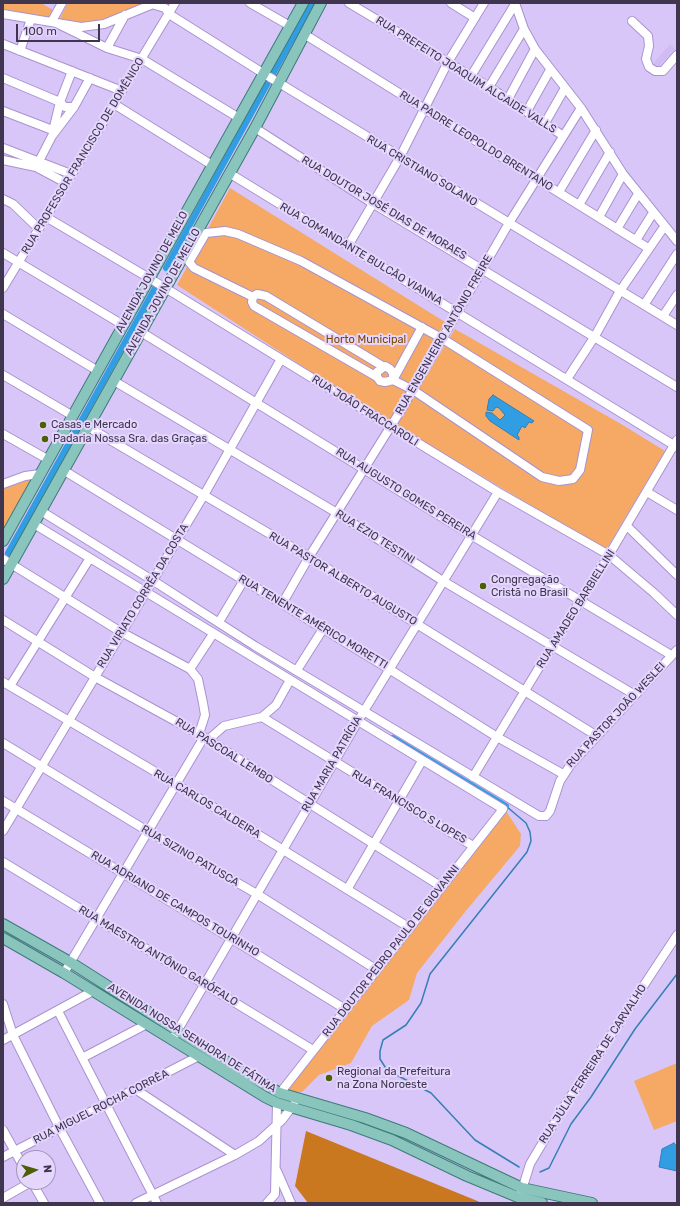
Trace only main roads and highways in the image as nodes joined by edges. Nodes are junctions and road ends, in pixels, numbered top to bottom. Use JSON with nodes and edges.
{"nodes":[{"id":1,"x":303,"y":3,"type":"edge"},
{"id":2,"x":321,"y":3,"type":"edge"},
{"id":3,"x":3,"y":541,"type":"edge"},
{"id":4,"x":7,"y":562,"type":"edge"},
{"id":5,"x":3,"y":579,"type":"edge"},
{"id":6,"x":3,"y":924,"type":"edge"},
{"id":7,"x":3,"y":938,"type":"edge"},
{"id":8,"x":521,"y":1193,"type":"junction"},
{"id":9,"x":542,"y":1203,"type":"edge"},
{"id":10,"x":592,"y":1203,"type":"edge"}],
"edges":[{"from":1,"to":3,"type":"main road","name":"AVENIDA JOVINO DE MELO"},
{"from":2,"to":4,"type":"main road","name":"AVENIDA JOVINO DE MELLO"},
{"from":4,"to":5,"type":"main road","name":"AVENIDA JOVINO DE MELLO"},
{"from":6,"to":8,"type":"main road","name":"AVENIDA NOSSA SENHORA DE FÁTIMA"},
{"from":7,"to":8,"type":"main road","name":"AVENIDA NOSSA SENHORA DE FÁTIMA"},
{"from":8,"to":9,"type":"main road","name":"AVENIDA NOSSA SENHORA DE FÁTIMA"},
{"from":8,"to":10,"type":"main road","name":"AVENIDA NOSSA SENHORA DE FÁTIMA"}]}
